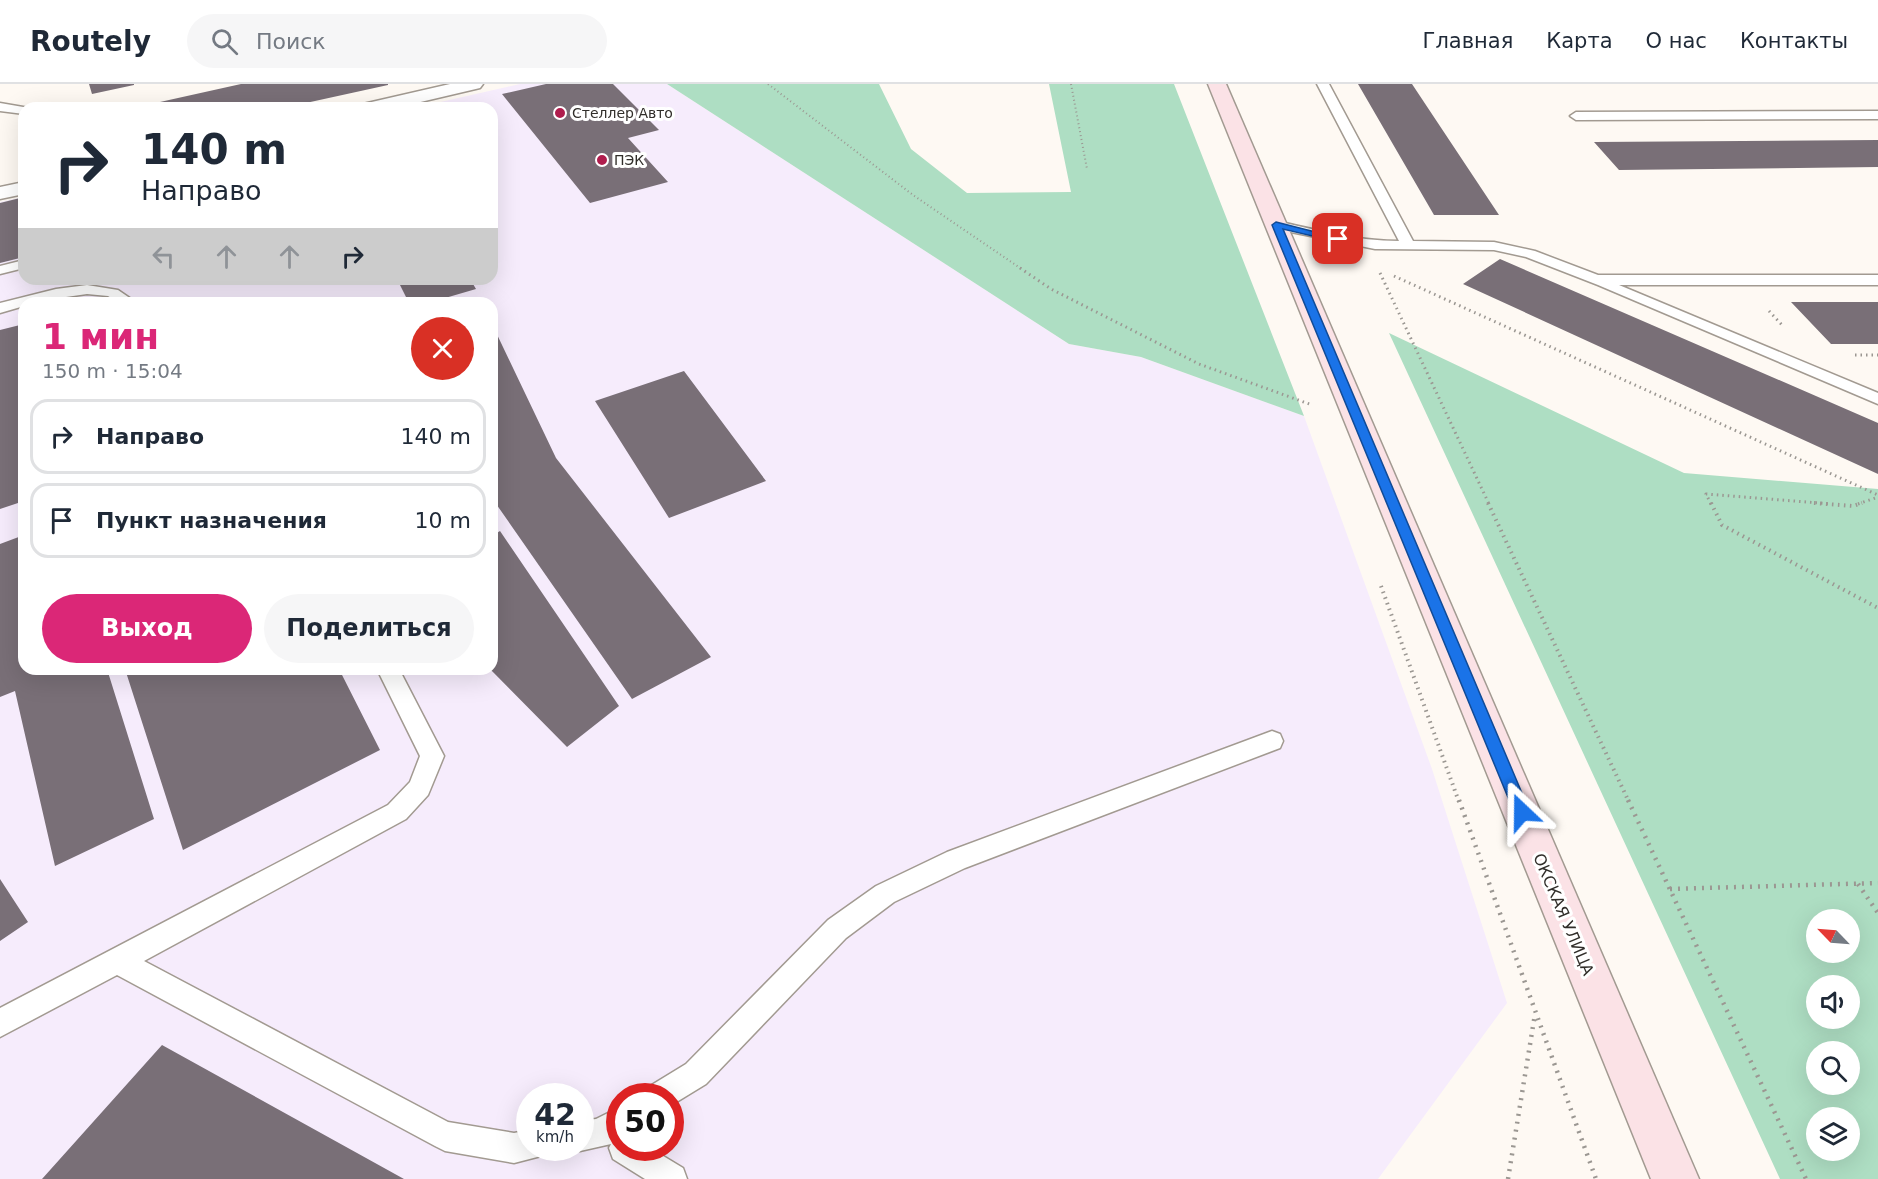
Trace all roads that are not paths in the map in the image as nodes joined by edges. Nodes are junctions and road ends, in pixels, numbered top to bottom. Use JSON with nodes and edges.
{"nodes":[{"id":1,"x":474,"y":84,"type":"edge"},
{"id":2,"x":1217,"y":84,"type":"edge"},
{"id":3,"x":1323,"y":84,"type":"edge"},
{"id":4,"x":396,"y":102,"type":"edge"},
{"id":5,"x":0,"y":107,"type":"edge"},
{"id":6,"x":18,"y":109,"type":"edge"},
{"id":7,"x":1878,"y":115,"type":"edge"},
{"id":8,"x":1576,"y":116,"type":"dead end"},
{"id":9,"x":18,"y":189,"type":"edge"},
{"id":10,"x":0,"y":193,"type":"edge"},
{"id":11,"x":1276,"y":225,"type":"junction"},
{"id":12,"x":1409,"y":247,"type":"junction"},
{"id":13,"x":18,"y":266,"type":"edge"},
{"id":14,"x":0,"y":270,"type":"edge"},
{"id":15,"x":1596,"y":280,"type":"junction"},
{"id":16,"x":1878,"y":280,"type":"edge"},
{"id":17,"x":42,"y":297,"type":"edge"},
{"id":18,"x":119,"y":297,"type":"edge"},
{"id":19,"x":18,"y":303,"type":"edge"},
{"id":20,"x":0,"y":308,"type":"edge"},
{"id":21,"x":1878,"y":399,"type":"edge"},
{"id":22,"x":391,"y":675,"type":"edge"},
{"id":23,"x":1272,"y":741,"type":"dead end"},
{"id":24,"x":118,"y":961,"type":"junction"},
{"id":25,"x":0,"y":1023,"type":"edge"},
{"id":26,"x":681,"y":1083,"type":"edge"},
{"id":27,"x":516,"y":1148,"type":"edge"},
{"id":28,"x":646,"y":1161,"type":"edge"},
{"id":29,"x":672,"y":1179,"type":"edge"},
{"id":30,"x":1675,"y":1179,"type":"edge"}],
"edges":[{"from":1,"to":4,"type":"street"},
{"from":2,"to":11,"type":"main road","name":"ОКСКАЯ УЛИЦА"},
{"from":3,"to":12,"type":"lane"},
{"from":5,"to":6,"type":"lane"},
{"from":7,"to":8,"type":"lane"},
{"from":9,"to":10,"type":"street"},
{"from":11,"to":12,"type":"lane"},
{"from":11,"to":30,"type":"main road","name":"ОКСКАЯ УЛИЦА"},
{"from":12,"to":15,"type":"lane"},
{"from":13,"to":14,"type":"lane"},
{"from":15,"to":16,"type":"lane"},
{"from":15,"to":21,"type":"lane"},
{"from":17,"to":18,"type":"lane"},
{"from":19,"to":20,"type":"lane"},
{"from":22,"to":24,"type":"lane"},
{"from":23,"to":26,"type":"lane"},
{"from":24,"to":25,"type":"lane"},
{"from":24,"to":27,"type":"lane"},
{"from":28,"to":29,"type":"lane"}]}
